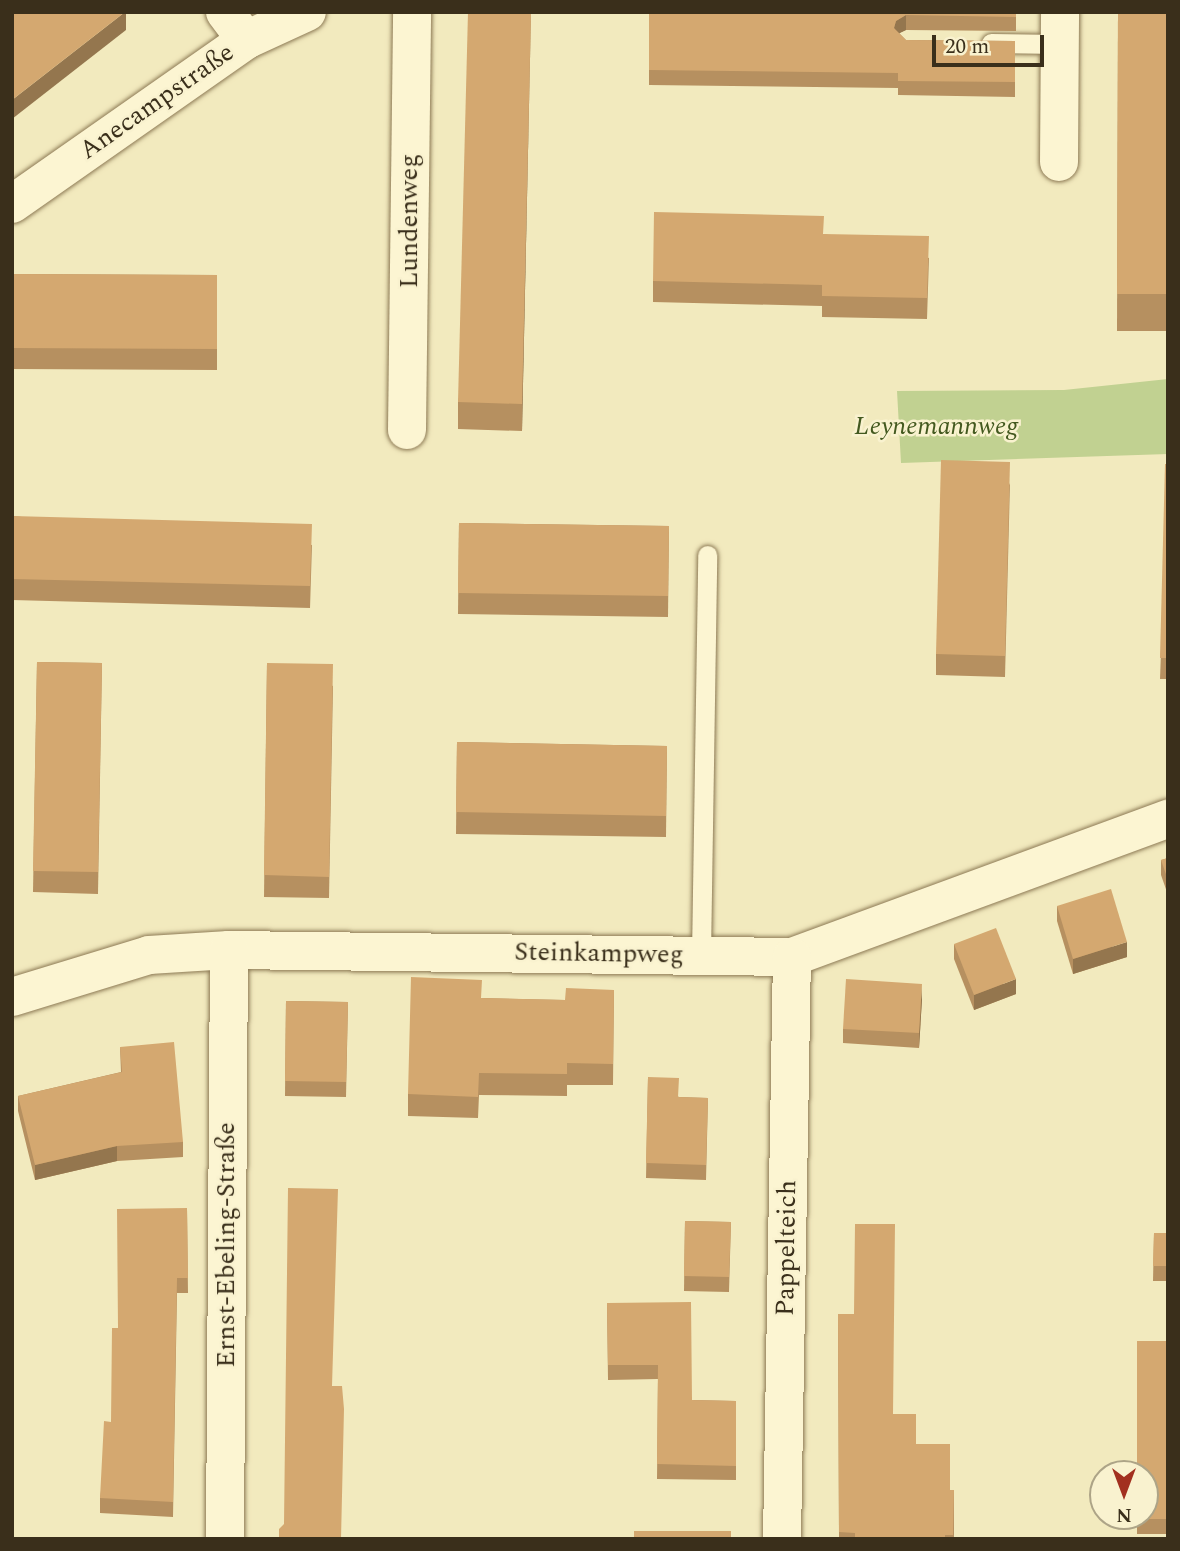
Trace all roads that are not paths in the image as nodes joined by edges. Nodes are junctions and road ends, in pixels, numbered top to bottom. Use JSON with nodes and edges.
{"nodes":[{"id":1,"x":307,"y":12,"type":"edge"},
{"id":2,"x":412,"y":12,"type":"edge"},
{"id":3,"x":235,"y":26,"type":"edge"},
{"id":4,"x":1060,"y":28,"type":"edge"},
{"id":5,"x":976,"y":43,"type":"edge"},
{"id":6,"x":1059,"y":162,"type":"dead end"},
{"id":7,"x":12,"y":204,"type":"edge"},
{"id":8,"x":407,"y":430,"type":"dead end"},
{"id":9,"x":707,"y":555,"type":"dead end"},
{"id":10,"x":1168,"y":819,"type":"edge"},
{"id":11,"x":229,"y":950,"type":"junction"},
{"id":12,"x":701,"y":955,"type":"junction"},
{"id":13,"x":792,"y":957,"type":"junction"},
{"id":14,"x":12,"y":998,"type":"edge"},
{"id":15,"x":225,"y":1539,"type":"edge"},
{"id":16,"x":782,"y":1539,"type":"edge"}],
"edges":[{"from":1,"to":3,"type":"street","name":"Anecampstraße"},
{"from":2,"to":8,"type":"street","name":"Lundenweg"},
{"from":3,"to":7,"type":"street","name":"Anecampstraße"},
{"from":4,"to":5,"type":"lane"},
{"from":4,"to":6,"type":"street"},
{"from":9,"to":12,"type":"lane"},
{"from":10,"to":13,"type":"street","name":"Steinkampweg"},
{"from":11,"to":12,"type":"street","name":"Steinkampweg"},
{"from":11,"to":14,"type":"street","name":"Steinkampweg"},
{"from":11,"to":15,"type":"street","name":"Ernst-Ebeling-Straße"},
{"from":12,"to":13,"type":"street","name":"Steinkampweg"},
{"from":13,"to":16,"type":"street","name":"Pappelteich"}]}
